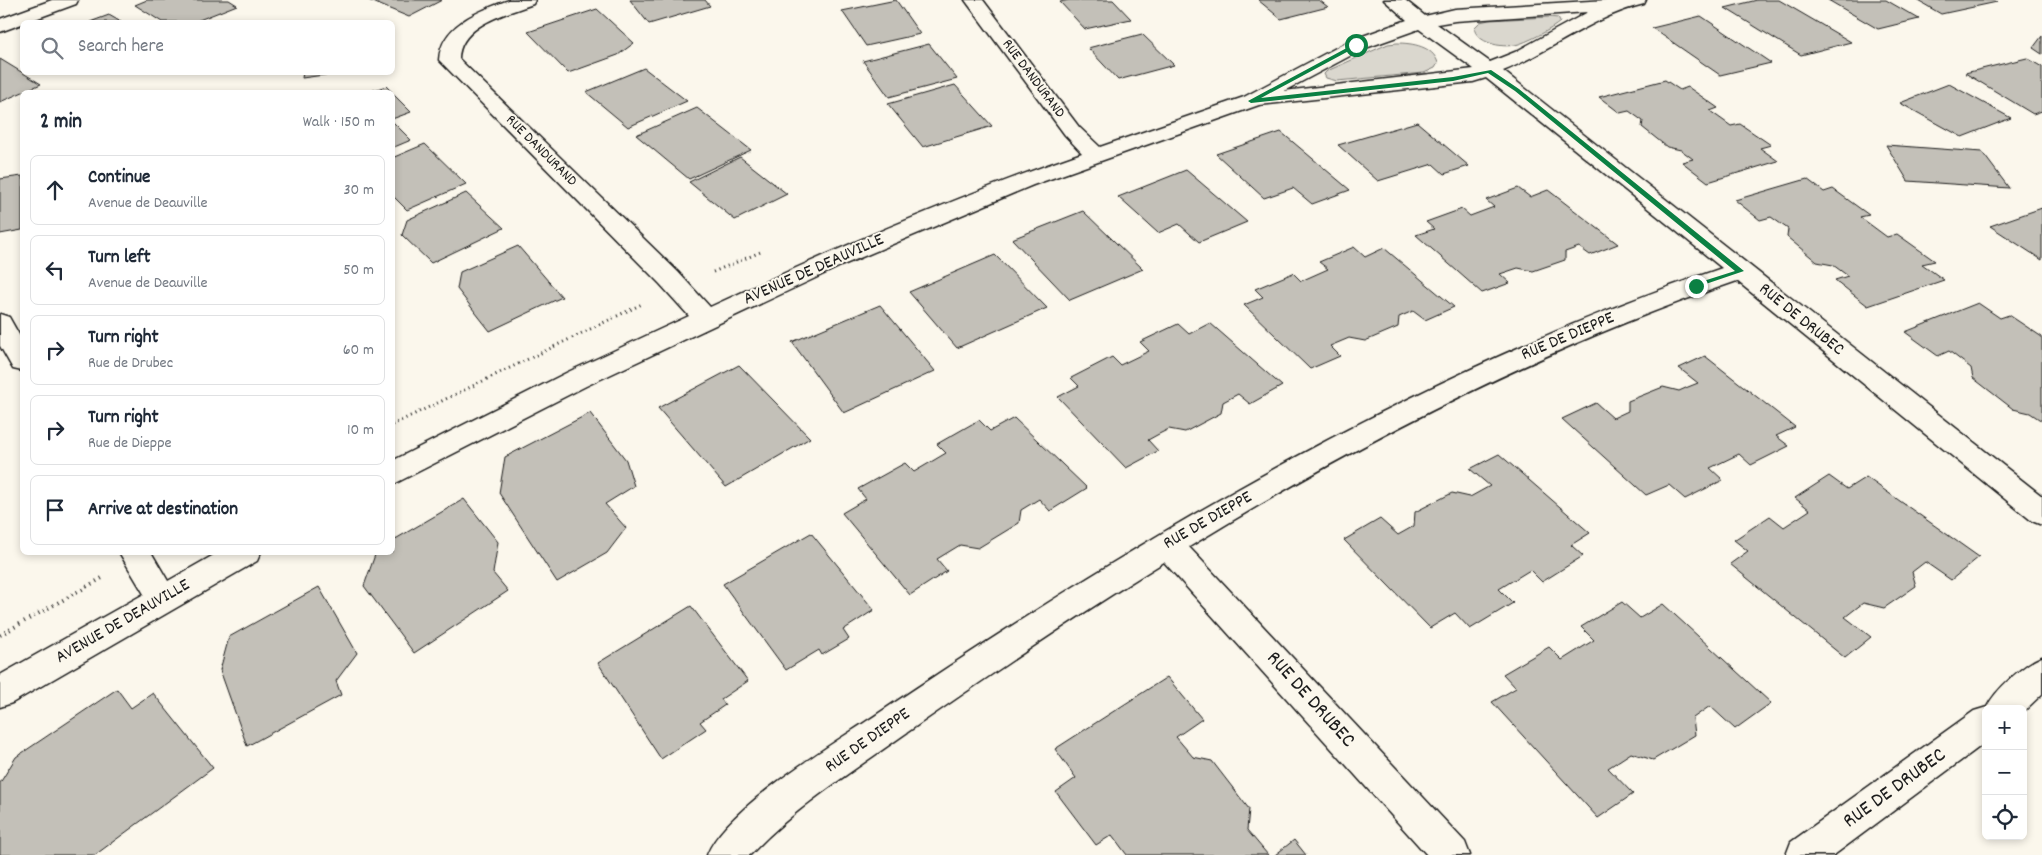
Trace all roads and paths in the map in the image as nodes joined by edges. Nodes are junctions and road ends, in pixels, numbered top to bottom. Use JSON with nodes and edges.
{"nodes":[{"id":1,"x":69,"y":0,"type":"edge"},
{"id":2,"x":526,"y":0,"type":"edge"},
{"id":3,"x":974,"y":0,"type":"edge"},
{"id":4,"x":1393,"y":0,"type":"edge"},
{"id":5,"x":1637,"y":0,"type":"edge"},
{"id":6,"x":1616,"y":5,"type":"junction"},
{"id":7,"x":1421,"y":22,"type":"junction"},
{"id":8,"x":0,"y":26,"type":"edge"},
{"id":9,"x":1489,"y":71,"type":"junction"},
{"id":10,"x":1251,"y":101,"type":"junction"},
{"id":11,"x":1095,"y":154,"type":"junction"},
{"id":12,"x":1740,"y":271,"type":"junction"},
{"id":13,"x":642,"y":304,"type":"dead end"},
{"id":14,"x":705,"y":318,"type":"junction"},
{"id":15,"x":0,"y":324,"type":"edge"},
{"id":16,"x":20,"y":359,"type":"edge"},
{"id":17,"x":395,"y":425,"type":"edge"},
{"id":18,"x":395,"y":472,"type":"edge"},
{"id":19,"x":2042,"y":513,"type":"edge"},
{"id":20,"x":1168,"y":545,"type":"junction"},
{"id":21,"x":136,"y":555,"type":"edge"},
{"id":22,"x":241,"y":555,"type":"edge"},
{"id":23,"x":89,"y":586,"type":"dead end"},
{"id":24,"x":163,"y":599,"type":"junction"},
{"id":25,"x":0,"y":636,"type":"edge"},
{"id":26,"x":2042,"y":672,"type":"edge"},
{"id":27,"x":0,"y":692,"type":"edge"},
{"id":28,"x":2007,"y":705,"type":"edge"},
{"id":29,"x":1982,"y":725,"type":"edge"},
{"id":30,"x":725,"y":855,"type":"edge"},
{"id":31,"x":1452,"y":855,"type":"edge"},
{"id":32,"x":1804,"y":855,"type":"edge"}],
"edges":[{"from":1,"to":8,"type":"street"},
{"from":2,"to":14,"type":"street","name":"RUE DANDURAND"},
{"from":3,"to":11,"type":"street","name":"RUE DANDURAND"},
{"from":4,"to":7,"type":"street","name":"RUE DE DRUBEC"},
{"from":5,"to":6,"type":"street","name":"AVENUE DE DEAUVILLE"},
{"from":6,"to":7,"type":"street","name":"AVENUE DE DEAUVILLE"},
{"from":6,"to":9,"type":"street","name":"AVENUE DE DEAUVILLE"},
{"from":7,"to":9,"type":"street","name":"RUE DE DRUBEC"},
{"from":7,"to":10,"type":"street","name":"AVENUE DE DEAUVILLE"},
{"from":9,"to":10,"type":"street","name":"AVENUE DE DEAUVILLE"},
{"from":9,"to":12,"type":"street","name":"RUE DE DRUBEC"},
{"from":10,"to":11,"type":"street","name":"AVENUE DE DEAUVILLE"},
{"from":11,"to":14,"type":"street","name":"AVENUE DE DEAUVILLE"},
{"from":12,"to":19,"type":"street","name":"RUE DE DRUBEC"},
{"from":12,"to":20,"type":"street","name":"RUE DE DIEPPE"},
{"from":13,"to":17,"type":"path"},
{"from":14,"to":18,"type":"street","name":"AVENUE DE DEAUVILLE"},
{"from":15,"to":16,"type":"street"},
{"from":20,"to":30,"type":"street","name":"RUE DE DIEPPE"},
{"from":20,"to":31,"type":"street","name":"RUE DE DRUBEC"},
{"from":21,"to":24,"type":"street"},
{"from":22,"to":24,"type":"street","name":"AVENUE DE DEAUVILLE"},
{"from":23,"to":25,"type":"path"},
{"from":24,"to":27,"type":"street","name":"AVENUE DE DEAUVILLE"},
{"from":26,"to":28,"type":"street"},
{"from":29,"to":32,"type":"street","name":"RUE DE DRUBEC"}]}
